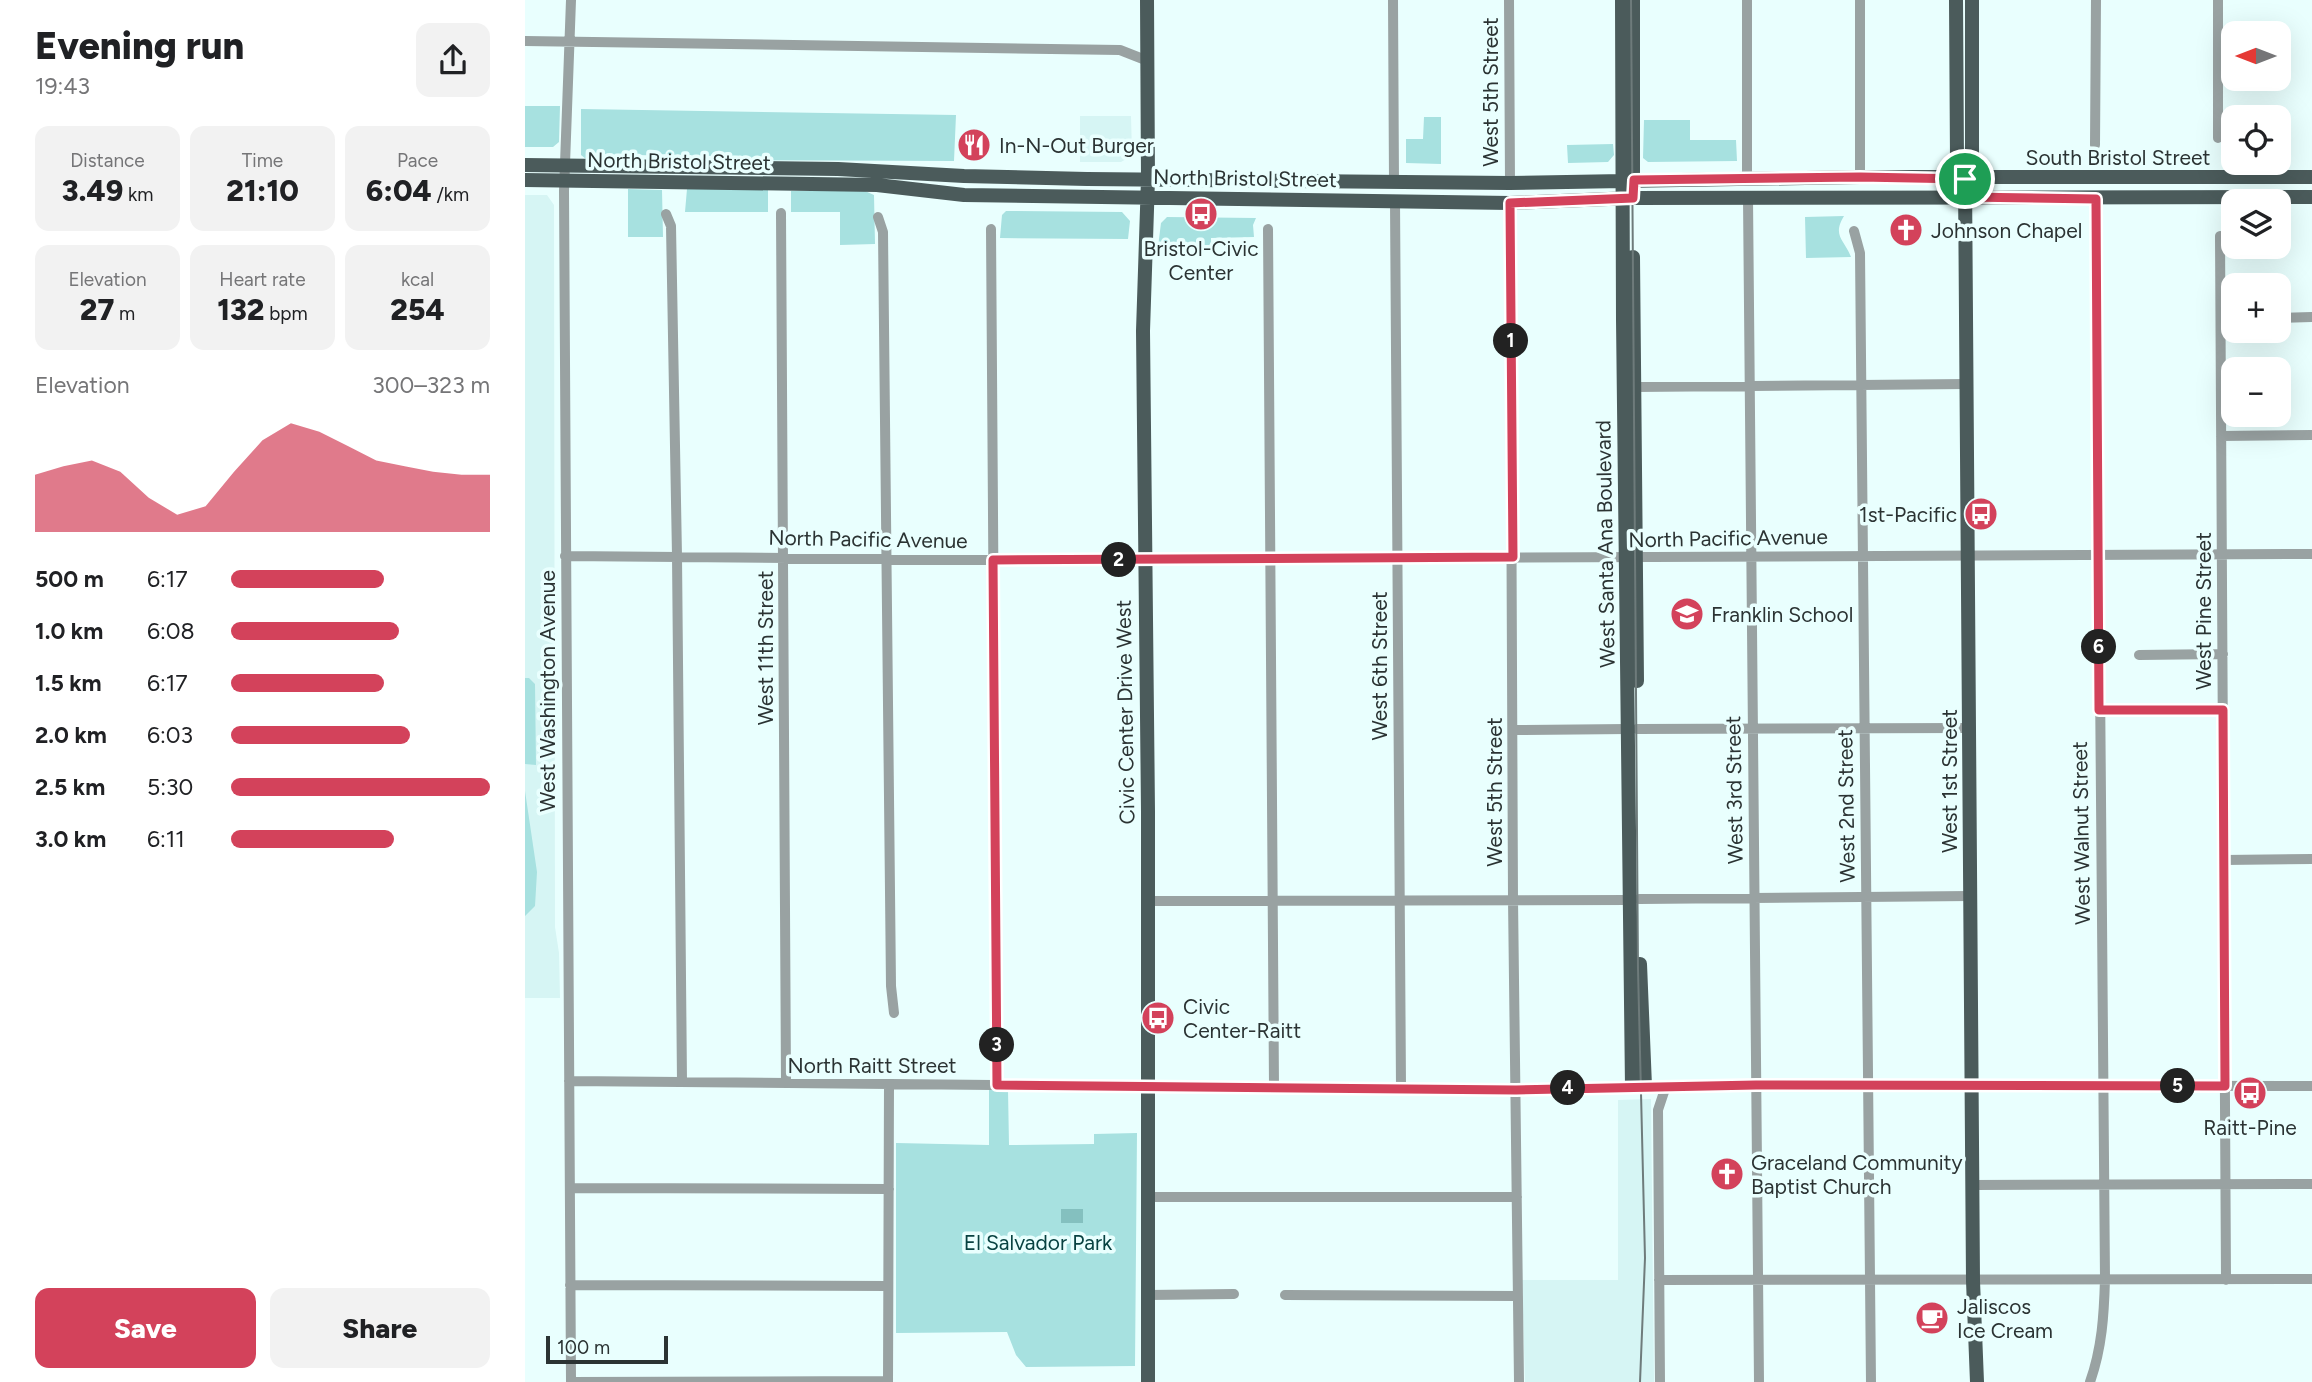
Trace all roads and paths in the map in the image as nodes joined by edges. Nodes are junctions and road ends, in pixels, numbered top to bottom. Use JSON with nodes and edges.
{"nodes":[{"id":1,"x":571,"y":0,"type":"edge"},
{"id":2,"x":1147,"y":0,"type":"edge"},
{"id":3,"x":1393,"y":0,"type":"edge"},
{"id":4,"x":1509,"y":0,"type":"edge"},
{"id":5,"x":1622,"y":0,"type":"edge"},
{"id":6,"x":1633,"y":0,"type":"edge"},
{"id":7,"x":1747,"y":0,"type":"edge"},
{"id":8,"x":1860,"y":0,"type":"edge"},
{"id":9,"x":1956,"y":0,"type":"edge"},
{"id":10,"x":1972,"y":0,"type":"edge"},
{"id":11,"x":2096,"y":0,"type":"edge"},
{"id":12,"x":2218,"y":0,"type":"edge"},
{"id":13,"x":525,"y":41,"type":"edge"},
{"id":14,"x":571,"y":41,"type":"junction"},
{"id":15,"x":1148,"y":61,"type":"junction"},
{"id":16,"x":2218,"y":138,"type":"dead end"},
{"id":17,"x":2095,"y":145,"type":"dead end"},
{"id":18,"x":525,"y":165,"type":"edge"},
{"id":19,"x":565,"y":165,"type":"junction"},
{"id":20,"x":1860,"y":177,"type":"junction"},
{"id":21,"x":2312,"y":177,"type":"edge"},
{"id":22,"x":1148,"y":179,"type":"junction"},
{"id":23,"x":1748,"y":179,"type":"junction"},
{"id":24,"x":1965,"y":179,"type":"junction"},
{"id":25,"x":525,"y":180,"type":"edge"},
{"id":26,"x":564,"y":180,"type":"junction"},
{"id":27,"x":1628,"y":180,"type":"junction"},
{"id":28,"x":1394,"y":182,"type":"junction"},
{"id":29,"x":1510,"y":183,"type":"junction"},
{"id":30,"x":1965,"y":197,"type":"junction"},
{"id":31,"x":2312,"y":197,"type":"edge"},
{"id":32,"x":1147,"y":198,"type":"junction"},
{"id":33,"x":1628,"y":198,"type":"junction"},
{"id":34,"x":1748,"y":198,"type":"junction"},
{"id":35,"x":2096,"y":199,"type":"junction"},
{"id":36,"x":1395,"y":201,"type":"junction"},
{"id":37,"x":1510,"y":203,"type":"junction"},
{"id":38,"x":781,"y":213,"type":"dead end"},
{"id":39,"x":666,"y":214,"type":"dead end"},
{"id":40,"x":878,"y":217,"type":"dead end"},
{"id":41,"x":991,"y":229,"type":"dead end"},
{"id":42,"x":1268,"y":229,"type":"dead end"},
{"id":43,"x":1854,"y":231,"type":"dead end"},
{"id":44,"x":2220,"y":236,"type":"dead end"},
{"id":45,"x":2312,"y":317,"type":"edge"},
{"id":46,"x":2221,"y":318,"type":"edge"},
{"id":47,"x":2291,"y":318,"type":"edge"},
{"id":48,"x":2221,"y":343,"type":"edge"},
{"id":49,"x":1861,"y":384,"type":"junction"},
{"id":50,"x":1967,"y":384,"type":"junction"},
{"id":51,"x":1750,"y":385,"type":"junction"},
{"id":52,"x":1635,"y":387,"type":"junction"},
{"id":53,"x":2312,"y":435,"type":"edge"},
{"id":54,"x":2221,"y":436,"type":"junction"},
{"id":55,"x":2098,"y":554,"type":"junction"},
{"id":56,"x":2222,"y":554,"type":"junction"},
{"id":57,"x":2312,"y":554,"type":"edge"},
{"id":58,"x":1863,"y":555,"type":"junction"},
{"id":59,"x":1968,"y":555,"type":"junction"},
{"id":60,"x":565,"y":556,"type":"junction"},
{"id":61,"x":677,"y":556,"type":"junction"},
{"id":62,"x":1751,"y":556,"type":"junction"},
{"id":63,"x":1513,"y":557,"type":"junction"},
{"id":64,"x":784,"y":558,"type":"junction"},
{"id":65,"x":1398,"y":558,"type":"junction"},
{"id":66,"x":888,"y":559,"type":"junction"},
{"id":67,"x":1145,"y":559,"type":"junction"},
{"id":68,"x":1271,"y":559,"type":"junction"},
{"id":69,"x":1631,"y":559,"type":"junction"},
{"id":70,"x":993,"y":560,"type":"junction"},
{"id":71,"x":2223,"y":654,"type":"junction"},
{"id":72,"x":2139,"y":655,"type":"dead end"},
{"id":73,"x":2099,"y":710,"type":"junction"},
{"id":74,"x":2223,"y":710,"type":"junction"},
{"id":75,"x":1970,"y":727,"type":"junction"},
{"id":76,"x":1864,"y":728,"type":"junction"},
{"id":77,"x":1633,"y":729,"type":"junction"},
{"id":78,"x":1753,"y":729,"type":"junction"},
{"id":79,"x":1513,"y":730,"type":"junction"},
{"id":80,"x":2312,"y":859,"type":"edge"},
{"id":81,"x":2224,"y":860,"type":"junction"},
{"id":82,"x":1971,"y":896,"type":"junction"},
{"id":83,"x":1755,"y":897,"type":"junction"},
{"id":84,"x":1866,"y":898,"type":"junction"},
{"id":85,"x":1513,"y":899,"type":"junction"},
{"id":86,"x":1635,"y":899,"type":"junction"},
{"id":87,"x":1400,"y":900,"type":"junction"},
{"id":88,"x":1147,"y":901,"type":"junction"},
{"id":89,"x":1273,"y":901,"type":"junction"},
{"id":90,"x":894,"y":1013,"type":"dead end"},
{"id":91,"x":569,"y":1081,"type":"junction"},
{"id":92,"x":683,"y":1082,"type":"junction"},
{"id":93,"x":786,"y":1083,"type":"junction"},
{"id":94,"x":889,"y":1084,"type":"junction"},
{"id":95,"x":997,"y":1085,"type":"junction"},
{"id":96,"x":1756,"y":1085,"type":"junction"},
{"id":97,"x":1638,"y":1086,"type":"junction"},
{"id":98,"x":1666,"y":1086,"type":"junction"},
{"id":99,"x":1867,"y":1086,"type":"junction"},
{"id":100,"x":1972,"y":1086,"type":"junction"},
{"id":101,"x":2103,"y":1086,"type":"junction"},
{"id":102,"x":2225,"y":1086,"type":"junction"},
{"id":103,"x":2312,"y":1086,"type":"edge"},
{"id":104,"x":1148,"y":1087,"type":"junction"},
{"id":105,"x":1274,"y":1087,"type":"junction"},
{"id":106,"x":1401,"y":1088,"type":"junction"},
{"id":107,"x":1516,"y":1090,"type":"junction"},
{"id":108,"x":2104,"y":1184,"type":"junction"},
{"id":109,"x":2226,"y":1184,"type":"junction"},
{"id":110,"x":2312,"y":1184,"type":"edge"},
{"id":111,"x":1973,"y":1185,"type":"junction"},
{"id":112,"x":570,"y":1188,"type":"junction"},
{"id":113,"x":889,"y":1188,"type":"junction"},
{"id":114,"x":1148,"y":1197,"type":"junction"},
{"id":115,"x":1517,"y":1197,"type":"junction"},
{"id":116,"x":2105,"y":1279,"type":"junction"},
{"id":117,"x":2312,"y":1279,"type":"edge"},
{"id":118,"x":1660,"y":1280,"type":"junction"},
{"id":119,"x":1758,"y":1280,"type":"junction"},
{"id":120,"x":1870,"y":1280,"type":"junction"},
{"id":121,"x":2226,"y":1280,"type":"junction"},
{"id":122,"x":1973,"y":1281,"type":"junction"},
{"id":123,"x":570,"y":1285,"type":"junction"},
{"id":124,"x":888,"y":1286,"type":"junction"},
{"id":125,"x":1234,"y":1294,"type":"dead end"},
{"id":126,"x":1148,"y":1295,"type":"junction"},
{"id":127,"x":1285,"y":1295,"type":"dead end"},
{"id":128,"x":1518,"y":1296,"type":"junction"},
{"id":129,"x":571,"y":1382,"type":"edge"},
{"id":130,"x":888,"y":1382,"type":"edge"},
{"id":131,"x":1147,"y":1382,"type":"edge"},
{"id":132,"x":1519,"y":1382,"type":"edge"},
{"id":133,"x":1660,"y":1382,"type":"edge"},
{"id":134,"x":1759,"y":1382,"type":"edge"},
{"id":135,"x":1871,"y":1382,"type":"edge"},
{"id":136,"x":1977,"y":1382,"type":"edge"},
{"id":137,"x":2090,"y":1382,"type":"edge"}],
"edges":[{"from":1,"to":14,"type":"street","name":"West Washington Avenue"},
{"from":2,"to":15,"type":"main road","name":"Civic Center Drive West"},
{"from":3,"to":28,"type":"street"},
{"from":4,"to":29,"type":"street","name":"West 5th Street"},
{"from":5,"to":27,"type":"main road","name":"West Santa Ana Boulevard"},
{"from":6,"to":27,"type":"main road","name":"West Santa Ana Boulevard"},
{"from":7,"to":23,"type":"street"},
{"from":8,"to":20,"type":"street"},
{"from":9,"to":24,"type":"main road","name":"West 1st Street"},
{"from":10,"to":24,"type":"main road","name":"West 1st Street"},
{"from":11,"to":17,"type":"street"},
{"from":12,"to":16,"type":"street"},
{"from":13,"to":14,"type":"street"},
{"from":14,"to":15,"type":"street"},
{"from":14,"to":19,"type":"street","name":"West Washington Avenue"},
{"from":15,"to":22,"type":"main road","name":"Civic Center Drive West"},
{"from":18,"to":19,"type":"main road","name":"North Bristol Street"},
{"from":19,"to":22,"type":"main road","name":"North Bristol Street"},
{"from":19,"to":26,"type":"street","name":"West Washington Avenue"},
{"from":20,"to":23,"type":"main road","name":"North Bristol Street"},
{"from":20,"to":24,"type":"main road","name":"North Bristol Street"},
{"from":21,"to":24,"type":"main road","name":"South Bristol Street"},
{"from":22,"to":28,"type":"main road","name":"North Bristol Street"},
{"from":22,"to":32,"type":"main road","name":"Civic Center Drive West"},
{"from":23,"to":27,"type":"main road","name":"North Bristol Street"},
{"from":24,"to":30,"type":"main road","name":"West 1st Street"},
{"from":25,"to":26,"type":"main road","name":"North Bristol Street"},
{"from":26,"to":32,"type":"main road","name":"North Bristol Street"},
{"from":26,"to":60,"type":"street","name":"West Washington Avenue"},
{"from":27,"to":29,"type":"main road","name":"North Bristol Street"},
{"from":27,"to":33,"type":"main road","name":"West Santa Ana Boulevard"},
{"from":28,"to":29,"type":"main road","name":"North Bristol Street"},
{"from":30,"to":34,"type":"main road","name":"North Bristol Street"},
{"from":30,"to":35,"type":"main road","name":"South Bristol Street"},
{"from":30,"to":50,"type":"main road","name":"West 1st Street"},
{"from":31,"to":35,"type":"main road","name":"South Bristol Street"},
{"from":32,"to":36,"type":"main road","name":"North Bristol Street"},
{"from":32,"to":67,"type":"main road","name":"Civic Center Drive West"},
{"from":33,"to":34,"type":"main road","name":"North Bristol Street"},
{"from":33,"to":37,"type":"main road","name":"North Bristol Street"},
{"from":33,"to":52,"type":"main road","name":"West Santa Ana Boulevard"},
{"from":33,"to":69,"type":"main road","name":"West Santa Ana Boulevard"},
{"from":34,"to":51,"type":"street","name":"West 3rd Street"},
{"from":35,"to":55,"type":"street","name":"West Walnut Street"},
{"from":36,"to":37,"type":"main road","name":"North Bristol Street"},
{"from":36,"to":65,"type":"street","name":"West 6th Street"},
{"from":37,"to":63,"type":"street","name":"West 5th Street"},
{"from":38,"to":64,"type":"street","name":"West 11th Street"},
{"from":39,"to":61,"type":"street"},
{"from":40,"to":66,"type":"street"},
{"from":41,"to":70,"type":"street"},
{"from":42,"to":68,"type":"street"},
{"from":43,"to":49,"type":"street","name":"West 2nd Street"},
{"from":44,"to":46,"type":"street","name":"West Pine Street"},
{"from":45,"to":47,"type":"street"},
{"from":48,"to":54,"type":"street","name":"West Pine Street"},
{"from":49,"to":50,"type":"street"},
{"from":49,"to":51,"type":"street"},
{"from":49,"to":58,"type":"street","name":"West 2nd Street"},
{"from":50,"to":59,"type":"main road","name":"West 1st Street"},
{"from":51,"to":52,"type":"street"},
{"from":51,"to":62,"type":"street","name":"West 3rd Street"},
{"from":52,"to":69,"type":"main road","name":"West Santa Ana Boulevard"},
{"from":53,"to":54,"type":"street"},
{"from":54,"to":56,"type":"street","name":"West Pine Street"},
{"from":55,"to":56,"type":"street","name":"North Pacific Avenue"},
{"from":55,"to":59,"type":"street","name":"North Pacific Avenue"},
{"from":55,"to":73,"type":"street","name":"West Walnut Street"},
{"from":56,"to":57,"type":"street","name":"North Pacific Avenue"},
{"from":56,"to":71,"type":"street","name":"West Pine Street"},
{"from":58,"to":59,"type":"street","name":"North Pacific Avenue"},
{"from":58,"to":62,"type":"street","name":"North Pacific Avenue"},
{"from":58,"to":76,"type":"street","name":"West 2nd Street"},
{"from":59,"to":75,"type":"main road","name":"West 1st Street"},
{"from":60,"to":61,"type":"street","name":"North Pacific Avenue"},
{"from":60,"to":91,"type":"street","name":"West Washington Avenue"},
{"from":61,"to":64,"type":"street","name":"North Pacific Avenue"},
{"from":61,"to":92,"type":"street"},
{"from":62,"to":69,"type":"street","name":"North Pacific Avenue"},
{"from":62,"to":78,"type":"street","name":"West 3rd Street"},
{"from":63,"to":65,"type":"street","name":"North Pacific Avenue"},
{"from":63,"to":69,"type":"street","name":"North Pacific Avenue"},
{"from":63,"to":79,"type":"street","name":"West 5th Street"},
{"from":64,"to":66,"type":"street","name":"North Pacific Avenue"},
{"from":64,"to":93,"type":"street","name":"West 11th Street"},
{"from":65,"to":68,"type":"street","name":"North Pacific Avenue"},
{"from":65,"to":87,"type":"street","name":"West 6th Street"},
{"from":66,"to":70,"type":"street","name":"North Pacific Avenue"},
{"from":66,"to":90,"type":"street"},
{"from":67,"to":68,"type":"street","name":"North Pacific Avenue"},
{"from":67,"to":70,"type":"street","name":"North Pacific Avenue"},
{"from":67,"to":88,"type":"main road","name":"Civic Center Drive West"},
{"from":68,"to":89,"type":"street"},
{"from":69,"to":77,"type":"main road","name":"West Santa Ana Boulevard"},
{"from":70,"to":95,"type":"street"},
{"from":71,"to":72,"type":"street"},
{"from":71,"to":74,"type":"street","name":"West Pine Street"},
{"from":73,"to":74,"type":"street"},
{"from":73,"to":101,"type":"street","name":"West Walnut Street"},
{"from":74,"to":81,"type":"street","name":"West Pine Street"},
{"from":75,"to":76,"type":"street"},
{"from":75,"to":82,"type":"main road","name":"West 1st Street"},
{"from":76,"to":78,"type":"street"},
{"from":76,"to":84,"type":"street","name":"West 2nd Street"},
{"from":77,"to":78,"type":"street"},
{"from":77,"to":79,"type":"street"},
{"from":77,"to":86,"type":"main road","name":"West Santa Ana Boulevard"},
{"from":78,"to":83,"type":"street","name":"West 3rd Street"},
{"from":79,"to":85,"type":"street","name":"West 5th Street"},
{"from":80,"to":81,"type":"street"},
{"from":81,"to":102,"type":"street","name":"West Pine Street"},
{"from":82,"to":84,"type":"street"},
{"from":82,"to":100,"type":"main road","name":"West 1st Street"},
{"from":83,"to":84,"type":"street"},
{"from":83,"to":86,"type":"street"},
{"from":83,"to":96,"type":"street","name":"West 3rd Street"},
{"from":84,"to":99,"type":"street","name":"West 2nd Street"},
{"from":85,"to":86,"type":"street"},
{"from":85,"to":87,"type":"street"},
{"from":85,"to":107,"type":"street","name":"West 5th Street"},
{"from":86,"to":97,"type":"main road","name":"West Santa Ana Boulevard"},
{"from":87,"to":89,"type":"street"},
{"from":87,"to":106,"type":"street","name":"West 6th Street"},
{"from":88,"to":89,"type":"street"},
{"from":88,"to":104,"type":"main road","name":"Civic Center Drive West"},
{"from":89,"to":105,"type":"street"},
{"from":91,"to":92,"type":"street","name":"North Raitt Street"},
{"from":91,"to":112,"type":"street","name":"West Washington Avenue"},
{"from":92,"to":93,"type":"street","name":"North Raitt Street"},
{"from":93,"to":94,"type":"street","name":"North Raitt Street"},
{"from":94,"to":95,"type":"street","name":"North Raitt Street"},
{"from":94,"to":113,"type":"street"},
{"from":95,"to":104,"type":"street","name":"North Raitt Street"},
{"from":96,"to":98,"type":"street","name":"North Raitt Street"},
{"from":96,"to":99,"type":"street","name":"North Raitt Street"},
{"from":96,"to":119,"type":"street","name":"West 3rd Street"},
{"from":97,"to":98,"type":"street","name":"North Raitt Street"},
{"from":97,"to":107,"type":"street","name":"North Raitt Street"},
{"from":98,"to":118,"type":"street"},
{"from":99,"to":100,"type":"street","name":"North Raitt Street"},
{"from":99,"to":120,"type":"street","name":"West 2nd Street"},
{"from":100,"to":101,"type":"street","name":"North Raitt Street"},
{"from":100,"to":111,"type":"main road","name":"West 1st Street"},
{"from":101,"to":102,"type":"street","name":"North Raitt Street"},
{"from":101,"to":108,"type":"street","name":"West Walnut Street"},
{"from":102,"to":103,"type":"street","name":"North Raitt Street"},
{"from":102,"to":109,"type":"street","name":"West Pine Street"},
{"from":104,"to":105,"type":"street","name":"North Raitt Street"},
{"from":104,"to":114,"type":"main road","name":"Civic Center Drive West"},
{"from":105,"to":106,"type":"street","name":"North Raitt Street"},
{"from":106,"to":107,"type":"street","name":"North Raitt Street"},
{"from":107,"to":115,"type":"street","name":"West 5th Street"},
{"from":108,"to":109,"type":"street"},
{"from":108,"to":111,"type":"street"},
{"from":108,"to":116,"type":"street","name":"West Walnut Street"},
{"from":109,"to":110,"type":"street"},
{"from":109,"to":121,"type":"street","name":"West Pine Street"},
{"from":111,"to":122,"type":"main road","name":"West 1st Street"},
{"from":112,"to":113,"type":"street"},
{"from":112,"to":123,"type":"street","name":"West Washington Avenue"},
{"from":113,"to":124,"type":"street"},
{"from":114,"to":115,"type":"street"},
{"from":114,"to":126,"type":"main road","name":"Civic Center Drive West"},
{"from":115,"to":128,"type":"street","name":"West 5th Street"},
{"from":116,"to":121,"type":"street"},
{"from":116,"to":122,"type":"street"},
{"from":116,"to":137,"type":"street","name":"West Walnut Street"},
{"from":117,"to":121,"type":"street"},
{"from":118,"to":119,"type":"street"},
{"from":118,"to":133,"type":"street"},
{"from":119,"to":120,"type":"street"},
{"from":119,"to":134,"type":"street","name":"West 3rd Street"},
{"from":120,"to":122,"type":"street"},
{"from":120,"to":135,"type":"street","name":"West 2nd Street"},
{"from":122,"to":136,"type":"main road","name":"West 1st Street"},
{"from":123,"to":124,"type":"street"},
{"from":123,"to":129,"type":"street","name":"West Washington Avenue"},
{"from":124,"to":130,"type":"street"},
{"from":125,"to":126,"type":"street"},
{"from":126,"to":131,"type":"main road","name":"Civic Center Drive West"},
{"from":127,"to":128,"type":"street"},
{"from":128,"to":132,"type":"street","name":"West 5th Street"},
{"from":129,"to":130,"type":"street"}]}
